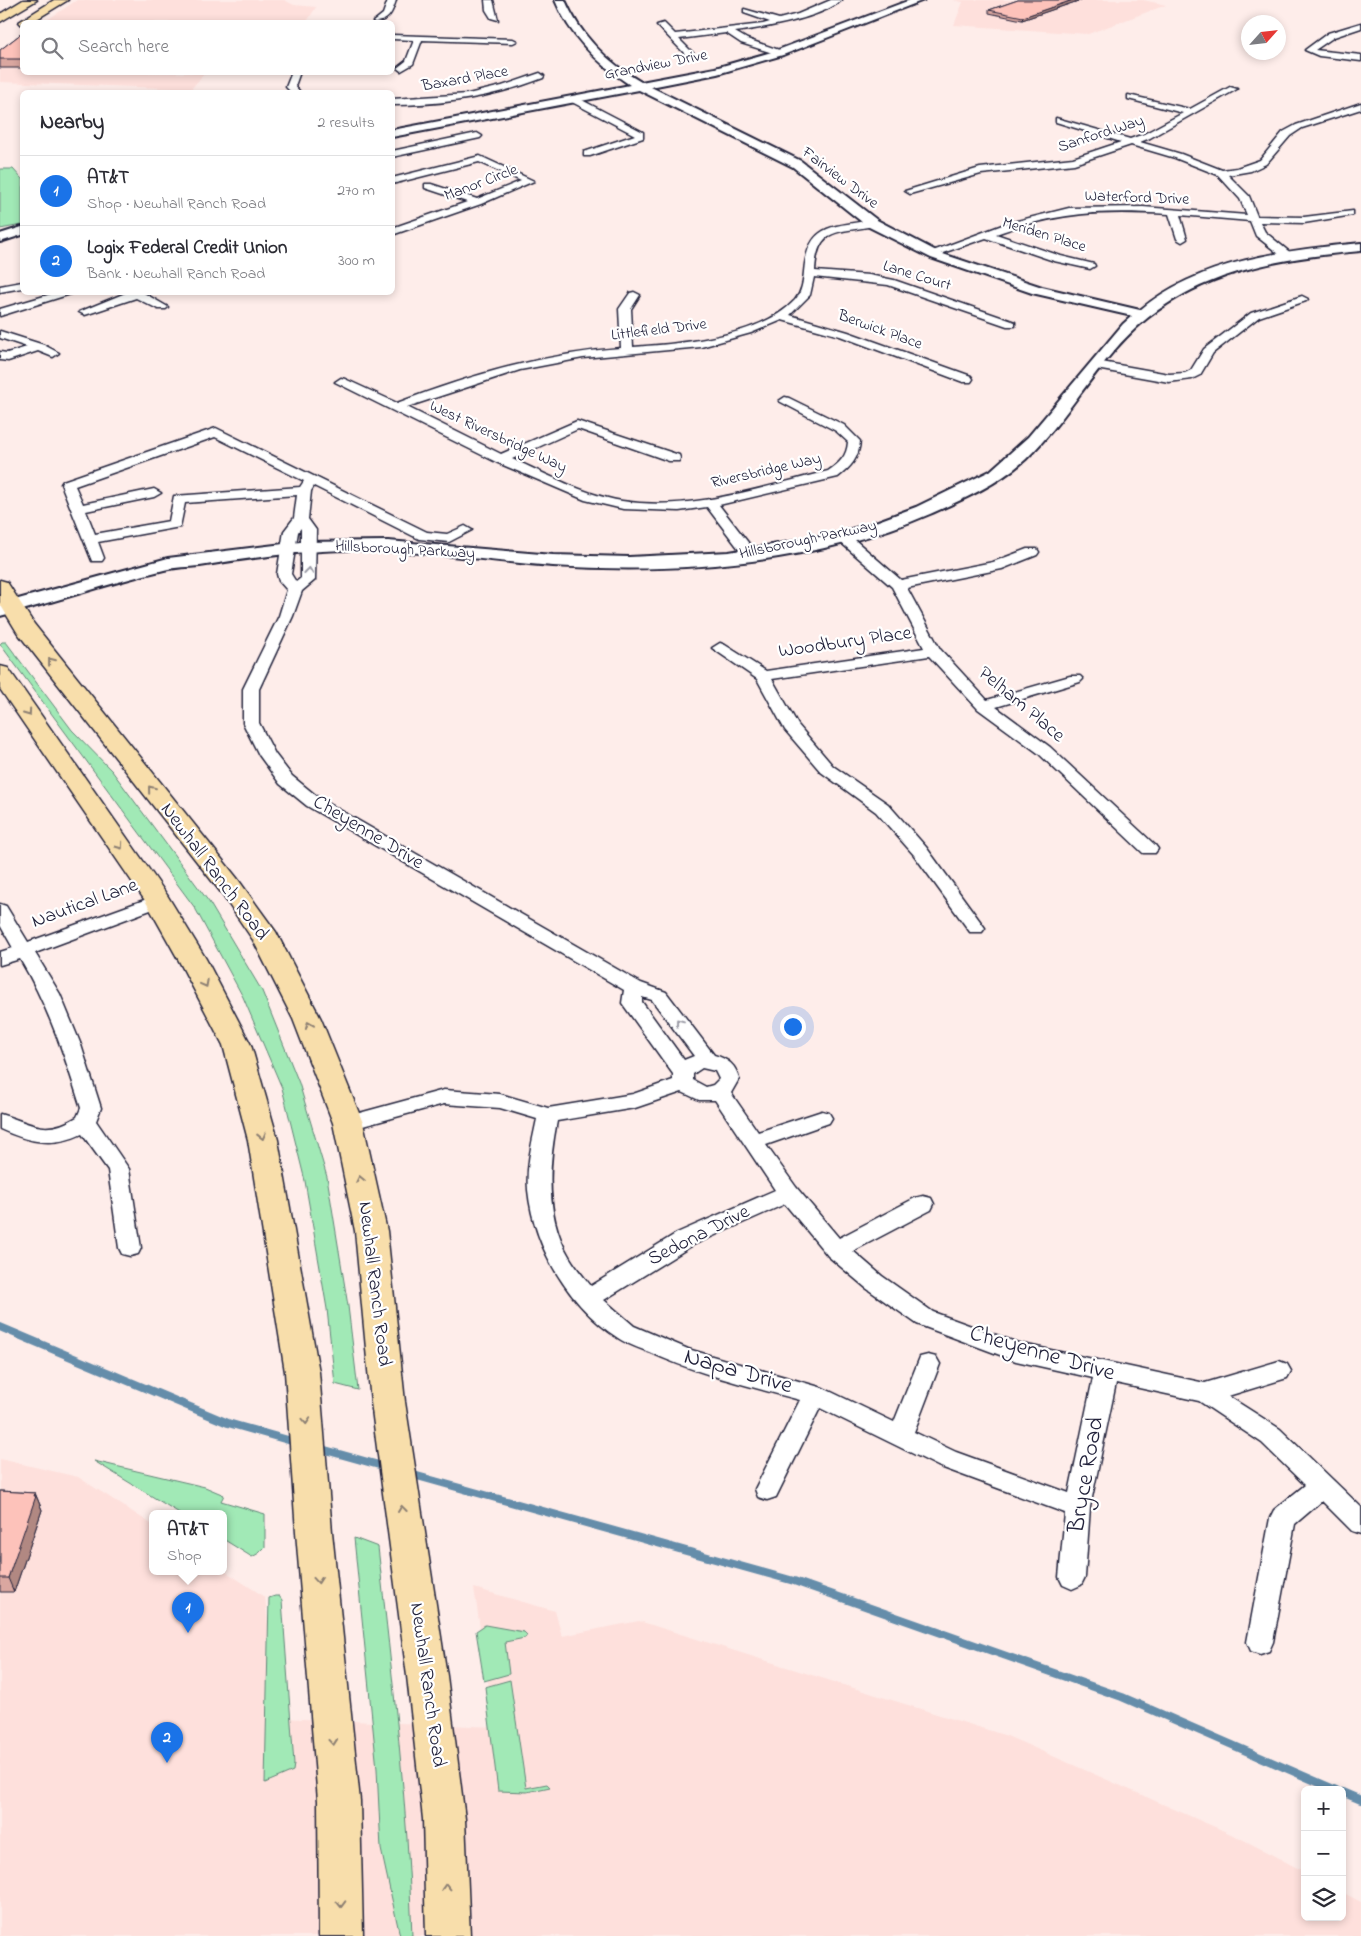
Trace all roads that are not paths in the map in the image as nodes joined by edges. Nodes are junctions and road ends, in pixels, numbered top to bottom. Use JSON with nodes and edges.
{"nodes":[{"id":1,"x":31,"y":0,"type":"edge"},
{"id":2,"x":62,"y":0,"type":"edge"},
{"id":3,"x":392,"y":0,"type":"edge"},
{"id":4,"x":489,"y":0,"type":"edge"},
{"id":5,"x":560,"y":0,"type":"edge"},
{"id":6,"x":838,"y":0,"type":"edge"},
{"id":7,"x":919,"y":0,"type":"edge"},
{"id":8,"x":747,"y":11,"type":"dead end"},
{"id":9,"x":495,"y":18,"type":"dead end"},
{"id":10,"x":0,"y":19,"type":"edge"},
{"id":11,"x":29,"y":20,"type":"edge"},
{"id":12,"x":380,"y":20,"type":"edge"},
{"id":13,"x":780,"y":22,"type":"junction"},
{"id":14,"x":661,"y":25,"type":"dead end"},
{"id":15,"x":1361,"y":25,"type":"edge"},
{"id":16,"x":20,"y":26,"type":"edge"},
{"id":17,"x":12,"y":32,"type":"dead end"},
{"id":18,"x":729,"y":32,"type":"junction"},
{"id":19,"x":395,"y":37,"type":"edge"},
{"id":20,"x":673,"y":37,"type":"junction"},
{"id":21,"x":419,"y":38,"type":"junction"},
{"id":22,"x":513,"y":41,"type":"dead end"},
{"id":23,"x":689,"y":53,"type":"dead end"},
{"id":24,"x":779,"y":53,"type":"junction"},
{"id":25,"x":1361,"y":58,"type":"edge"},
{"id":26,"x":401,"y":68,"type":"dead end"},
{"id":27,"x":295,"y":75,"type":"edge"},
{"id":28,"x":540,"y":76,"type":"dead end"},
{"id":29,"x":642,"y":86,"type":"junction"},
{"id":30,"x":1233,"y":89,"type":"dead end"},
{"id":31,"x":294,"y":90,"type":"edge"},
{"id":32,"x":1131,"y":96,"type":"dead end"},
{"id":33,"x":573,"y":99,"type":"junction"},
{"id":34,"x":395,"y":102,"type":"edge"},
{"id":35,"x":1361,"y":106,"type":"edge"},
{"id":36,"x":1191,"y":112,"type":"junction"},
{"id":37,"x":1059,"y":120,"type":"dead end"},
{"id":38,"x":395,"y":133,"type":"edge"},
{"id":39,"x":477,"y":136,"type":"dead end"},
{"id":40,"x":1131,"y":142,"type":"junction"},
{"id":41,"x":395,"y":153,"type":"edge"},
{"id":42,"x":587,"y":154,"type":"dead end"},
{"id":43,"x":401,"y":168,"type":"dead end"},
{"id":44,"x":1221,"y":173,"type":"junction"},
{"id":45,"x":412,"y":175,"type":"junction"},
{"id":46,"x":395,"y":180,"type":"edge"},
{"id":47,"x":428,"y":186,"type":"dead end"},
{"id":48,"x":910,"y":191,"type":"dead end"},
{"id":49,"x":477,"y":202,"type":"junction"},
{"id":50,"x":1174,"y":213,"type":"junction"},
{"id":51,"x":1349,"y":213,"type":"dead end"},
{"id":52,"x":1252,"y":218,"type":"junction"},
{"id":53,"x":872,"y":223,"type":"junction"},
{"id":54,"x":20,"y":231,"type":"edge"},
{"id":55,"x":395,"y":231,"type":"edge"},
{"id":56,"x":20,"y":232,"type":"edge"},
{"id":57,"x":0,"y":234,"type":"edge"},
{"id":58,"x":988,"y":235,"type":"junction"},
{"id":59,"x":0,"y":238,"type":"edge"},
{"id":60,"x":1182,"y":239,"type":"dead end"},
{"id":61,"x":1361,"y":247,"type":"edge"},
{"id":62,"x":930,"y":254,"type":"junction"},
{"id":63,"x":1288,"y":256,"type":"junction"},
{"id":64,"x":1090,"y":266,"type":"dead end"},
{"id":65,"x":811,"y":274,"type":"junction"},
{"id":66,"x":20,"y":285,"type":"edge"},
{"id":67,"x":0,"y":289,"type":"edge"},
{"id":68,"x":62,"y":295,"type":"edge"},
{"id":69,"x":130,"y":295,"type":"edge"},
{"id":70,"x":139,"y":295,"type":"edge"},
{"id":71,"x":634,"y":296,"type":"dead end"},
{"id":72,"x":1302,"y":299,"type":"dead end"},
{"id":73,"x":66,"y":304,"type":"dead end"},
{"id":74,"x":162,"y":307,"type":"dead end"},
{"id":75,"x":85,"y":312,"type":"junction"},
{"id":76,"x":0,"y":313,"type":"edge"},
{"id":77,"x":1141,"y":314,"type":"junction"},
{"id":78,"x":781,"y":316,"type":"junction"},
{"id":79,"x":101,"y":321,"type":"dead end"},
{"id":80,"x":1010,"y":324,"type":"dead end"},
{"id":81,"x":0,"y":334,"type":"edge"},
{"id":82,"x":21,"y":341,"type":"junction"},
{"id":83,"x":40,"y":347,"type":"junction"},
{"id":84,"x":627,"y":351,"type":"junction"},
{"id":85,"x":53,"y":353,"type":"dead end"},
{"id":86,"x":0,"y":354,"type":"edge"},
{"id":87,"x":1096,"y":365,"type":"junction"},
{"id":88,"x":968,"y":379,"type":"dead end"},
{"id":89,"x":341,"y":382,"type":"dead end"},
{"id":90,"x":785,"y":401,"type":"dead end"},
{"id":91,"x":397,"y":407,"type":"junction"},
{"id":92,"x":501,"y":458,"type":"junction"},
{"id":93,"x":674,"y":458,"type":"dead end"},
{"id":94,"x":307,"y":486,"type":"junction"},
{"id":95,"x":154,"y":494,"type":"dead end"},
{"id":96,"x":711,"y":503,"type":"junction"},
{"id":97,"x":645,"y":507,"type":"joint"},
{"id":98,"x":78,"y":509,"type":"junction"},
{"id":99,"x":301,"y":519,"type":"junction"},
{"id":100,"x":465,"y":530,"type":"dead end"},
{"id":101,"x":843,"y":537,"type":"junction"},
{"id":102,"x":90,"y":539,"type":"junction"},
{"id":103,"x":310,"y":546,"type":"junction"},
{"id":104,"x":288,"y":549,"type":"junction"},
{"id":105,"x":1032,"y":552,"type":"dead end"},
{"id":106,"x":750,"y":554,"type":"junction"},
{"id":107,"x":97,"y":558,"type":"dead end"},
{"id":108,"x":898,"y":585,"type":"junction"},
{"id":109,"x":0,"y":586,"type":"edge"},
{"id":110,"x":295,"y":589,"type":"junction"},
{"id":111,"x":7,"y":612,"type":"edge"},
{"id":112,"x":720,"y":648,"type":"dead end"},
{"id":113,"x":933,"y":651,"type":"junction"},
{"id":114,"x":0,"y":672,"type":"edge"},
{"id":115,"x":763,"y":676,"type":"junction"},
{"id":116,"x":1075,"y":679,"type":"dead end"},
{"id":117,"x":984,"y":706,"type":"junction"},
{"id":118,"x":1149,"y":849,"type":"dead end"},
{"id":119,"x":158,"y":901,"type":"junction"},
{"id":120,"x":0,"y":910,"type":"edge"},
{"id":121,"x":976,"y":928,"type":"dead end"},
{"id":122,"x":24,"y":950,"type":"junction"},
{"id":123,"x":0,"y":959,"type":"edge"},
{"id":124,"x":634,"y":987,"type":"junction"},
{"id":125,"x":708,"y":1061,"type":"junction"},
{"id":126,"x":684,"y":1078,"type":"junction"},
{"id":127,"x":719,"y":1092,"type":"junction"},
{"id":128,"x":548,"y":1115,"type":"junction"},
{"id":129,"x":822,"y":1118,"type":"dead end"},
{"id":130,"x":0,"y":1121,"type":"edge"},
{"id":131,"x":85,"y":1122,"type":"junction"},
{"id":132,"x":348,"y":1123,"type":"junction"},
{"id":133,"x":752,"y":1142,"type":"junction"},
{"id":134,"x":788,"y":1193,"type":"junction"},
{"id":135,"x":923,"y":1204,"type":"dead end"},
{"id":136,"x":130,"y":1248,"type":"dead end"},
{"id":137,"x":836,"y":1250,"type":"junction"},
{"id":138,"x":588,"y":1299,"type":"junction"},
{"id":139,"x":928,"y":1364,"type":"dead end"},
{"id":140,"x":1279,"y":1371,"type":"dead end"},
{"id":141,"x":1106,"y":1374,"type":"junction"},
{"id":142,"x":1205,"y":1393,"type":"junction"},
{"id":143,"x":815,"y":1395,"type":"junction"},
{"id":144,"x":900,"y":1436,"type":"junction"},
{"id":145,"x":1323,"y":1485,"type":"junction"},
{"id":146,"x":767,"y":1489,"type":"dead end"},
{"id":147,"x":1078,"y":1507,"type":"junction"},
{"id":148,"x":1361,"y":1523,"type":"edge"},
{"id":149,"x":1072,"y":1577,"type":"dead end"},
{"id":150,"x":1260,"y":1642,"type":"dead end"},
{"id":151,"x":342,"y":1936,"type":"edge"},
{"id":152,"x":448,"y":1936,"type":"edge"}],
"edges":[{"from":1,"to":10,"type":"main road"},
{"from":2,"to":11,"type":"main road"},
{"from":3,"to":12,"type":"street"},
{"from":4,"to":9,"type":"street"},
{"from":5,"to":29,"type":"street","name":"Fairview Drive"},
{"from":6,"to":13,"type":"street"},
{"from":7,"to":24,"type":"street","name":"Grandview Drive"},
{"from":8,"to":13,"type":"street"},
{"from":13,"to":18,"type":"street"},
{"from":14,"to":20,"type":"street"},
{"from":15,"to":25,"type":"street"},
{"from":16,"to":17,"type":"main road"},
{"from":18,"to":20,"type":"street"},
{"from":18,"to":24,"type":"street"},
{"from":19,"to":21,"type":"street"},
{"from":20,"to":23,"type":"street"},
{"from":21,"to":22,"type":"street"},
{"from":21,"to":26,"type":"street"},
{"from":24,"to":29,"type":"street","name":"Grandview Drive"},
{"from":27,"to":31,"type":"street"},
{"from":28,"to":34,"type":"street","name":"Baxard Place"},
{"from":29,"to":33,"type":"street","name":"Grandview Drive"},
{"from":29,"to":53,"type":"street","name":"Fairview Drive"},
{"from":30,"to":36,"type":"street","name":"Sanford Way"},
{"from":32,"to":36,"type":"street"},
{"from":33,"to":38,"type":"street","name":"Grandview Drive"},
{"from":33,"to":42,"type":"street"},
{"from":35,"to":44,"type":"street"},
{"from":36,"to":40,"type":"street","name":"Sanford Way"},
{"from":37,"to":40,"type":"street"},
{"from":39,"to":41,"type":"street"},
{"from":40,"to":44,"type":"street"},
{"from":40,"to":48,"type":"street","name":"Sanford Way"},
{"from":43,"to":45,"type":"street"},
{"from":44,"to":52,"type":"street"},
{"from":45,"to":46,"type":"street"},
{"from":45,"to":49,"type":"street","name":"Manor Circle"},
{"from":47,"to":49,"type":"street"},
{"from":49,"to":55,"type":"street","name":"Manor Circle"},
{"from":50,"to":52,"type":"street","name":"Waterford Drive"},
{"from":50,"to":58,"type":"street","name":"Waterford Drive"},
{"from":50,"to":60,"type":"street"},
{"from":51,"to":52,"type":"street","name":"Waterford Drive"},
{"from":52,"to":63,"type":"street"},
{"from":53,"to":62,"type":"street","name":"Fairview Drive"},
{"from":53,"to":65,"type":"street","name":"Littlefield Drive"},
{"from":54,"to":57,"type":"street"},
{"from":56,"to":59,"type":"street"},
{"from":58,"to":62,"type":"street","name":"Waterford Drive"},
{"from":58,"to":64,"type":"street","name":"Meriden Place"},
{"from":61,"to":63,"type":"street","name":"Hillsborough Parkway"},
{"from":62,"to":77,"type":"street","name":"Fairview Drive"},
{"from":63,"to":77,"type":"street","name":"Hillsborough Parkway"},
{"from":65,"to":78,"type":"street","name":"Littlefield Drive"},
{"from":65,"to":80,"type":"street","name":"Lane Court"},
{"from":66,"to":67,"type":"street"},
{"from":68,"to":76,"type":"street"},
{"from":69,"to":75,"type":"street"},
{"from":70,"to":74,"type":"street"},
{"from":71,"to":84,"type":"street"},
{"from":72,"to":87,"type":"street"},
{"from":73,"to":75,"type":"street"},
{"from":75,"to":79,"type":"street"},
{"from":77,"to":87,"type":"street","name":"Hillsborough Parkway"},
{"from":78,"to":84,"type":"street","name":"Littlefield Drive"},
{"from":78,"to":88,"type":"street","name":"Berwick Place"},
{"from":81,"to":82,"type":"street"},
{"from":82,"to":83,"type":"street"},
{"from":82,"to":86,"type":"street"},
{"from":83,"to":85,"type":"street"},
{"from":83,"to":86,"type":"street"},
{"from":84,"to":91,"type":"street","name":"Littlefield Drive"},
{"from":87,"to":101,"type":"street","name":"Hillsborough Parkway"},
{"from":89,"to":91,"type":"street","name":"West Riversbridge Way"},
{"from":90,"to":96,"type":"street","name":"Riversbridge Way"},
{"from":91,"to":92,"type":"street","name":"West Riversbridge Way"},
{"from":92,"to":93,"type":"street"},
{"from":92,"to":97,"type":"street","name":"West Riversbridge Way"},
{"from":94,"to":98,"type":"street"},
{"from":94,"to":99,"type":"street"},
{"from":94,"to":100,"type":"street"},
{"from":94,"to":102,"type":"street"},
{"from":95,"to":98,"type":"street"},
{"from":96,"to":97,"type":"street","name":"Riversbridge Way"},
{"from":96,"to":106,"type":"street"},
{"from":98,"to":102,"type":"street"},
{"from":99,"to":103,"type":"street"},
{"from":99,"to":104,"type":"street"},
{"from":101,"to":106,"type":"street","name":"Hillsborough Parkway"},
{"from":101,"to":108,"type":"street","name":"Pelham Place"},
{"from":102,"to":107,"type":"street"},
{"from":103,"to":104,"type":"street","name":"Hillsborough Parkway"},
{"from":103,"to":106,"type":"street","name":"Hillsborough Parkway"},
{"from":110,"to":103,"type":"street","name":"Cheyenne Drive","one_way":true},
{"from":104,"to":110,"type":"street"},
{"from":104,"to":111,"type":"street","name":"Hillsborough Parkway"},
{"from":105,"to":108,"type":"street"},
{"from":108,"to":113,"type":"street","name":"Pelham Place"},
{"from":109,"to":111,"type":"main road","name":"Newhall Ranch Road"},
{"from":110,"to":124,"type":"street","name":"Cheyenne Drive"},
{"from":132,"to":111,"type":"main road","name":"Newhall Ranch Road","one_way":true},
{"from":112,"to":115,"type":"street"},
{"from":113,"to":115,"type":"street","name":"Woodbury Place"},
{"from":113,"to":117,"type":"street","name":"Pelham Place"},
{"from":114,"to":119,"type":"main road","one_way":true},
{"from":115,"to":121,"type":"street"},
{"from":116,"to":117,"type":"street"},
{"from":117,"to":118,"type":"street","name":"Pelham Place"},
{"from":119,"to":122,"type":"street","name":"Nautical Lane"},
{"from":119,"to":151,"type":"main road","one_way":true},
{"from":120,"to":122,"type":"street"},
{"from":122,"to":123,"type":"street","name":"Nautical Lane"},
{"from":122,"to":131,"type":"street"},
{"from":125,"to":124,"type":"street","name":"Cheyenne Drive","one_way":true},
{"from":124,"to":126,"type":"street"},
{"from":125,"to":126,"type":"street"},
{"from":125,"to":127,"type":"street"},
{"from":126,"to":127,"type":"street"},
{"from":126,"to":128,"type":"street"},
{"from":127,"to":133,"type":"street","name":"Cheyenne Drive"},
{"from":128,"to":132,"type":"street"},
{"from":128,"to":138,"type":"street","name":"Napa Drive"},
{"from":129,"to":133,"type":"street"},
{"from":130,"to":131,"type":"street"},
{"from":131,"to":136,"type":"street"},
{"from":152,"to":132,"type":"main road","name":"Newhall Ranch Road","one_way":true},
{"from":133,"to":134,"type":"street","name":"Cheyenne Drive"},
{"from":134,"to":137,"type":"street","name":"Cheyenne Drive"},
{"from":134,"to":138,"type":"street","name":"Sedona Drive"},
{"from":135,"to":137,"type":"street"},
{"from":137,"to":141,"type":"street","name":"Cheyenne Drive"},
{"from":138,"to":143,"type":"street","name":"Napa Drive"},
{"from":139,"to":144,"type":"street"},
{"from":140,"to":142,"type":"street"},
{"from":141,"to":142,"type":"street","name":"Cheyenne Drive"},
{"from":141,"to":147,"type":"street","name":"Bryce Road"},
{"from":142,"to":145,"type":"street","name":"Cheyenne Drive"},
{"from":143,"to":144,"type":"street","name":"Napa Drive"},
{"from":143,"to":146,"type":"street"},
{"from":144,"to":147,"type":"street","name":"Napa Drive"},
{"from":145,"to":148,"type":"street","name":"Cheyenne Drive"},
{"from":145,"to":150,"type":"street"},
{"from":147,"to":149,"type":"street","name":"Bryce Road"}]}
